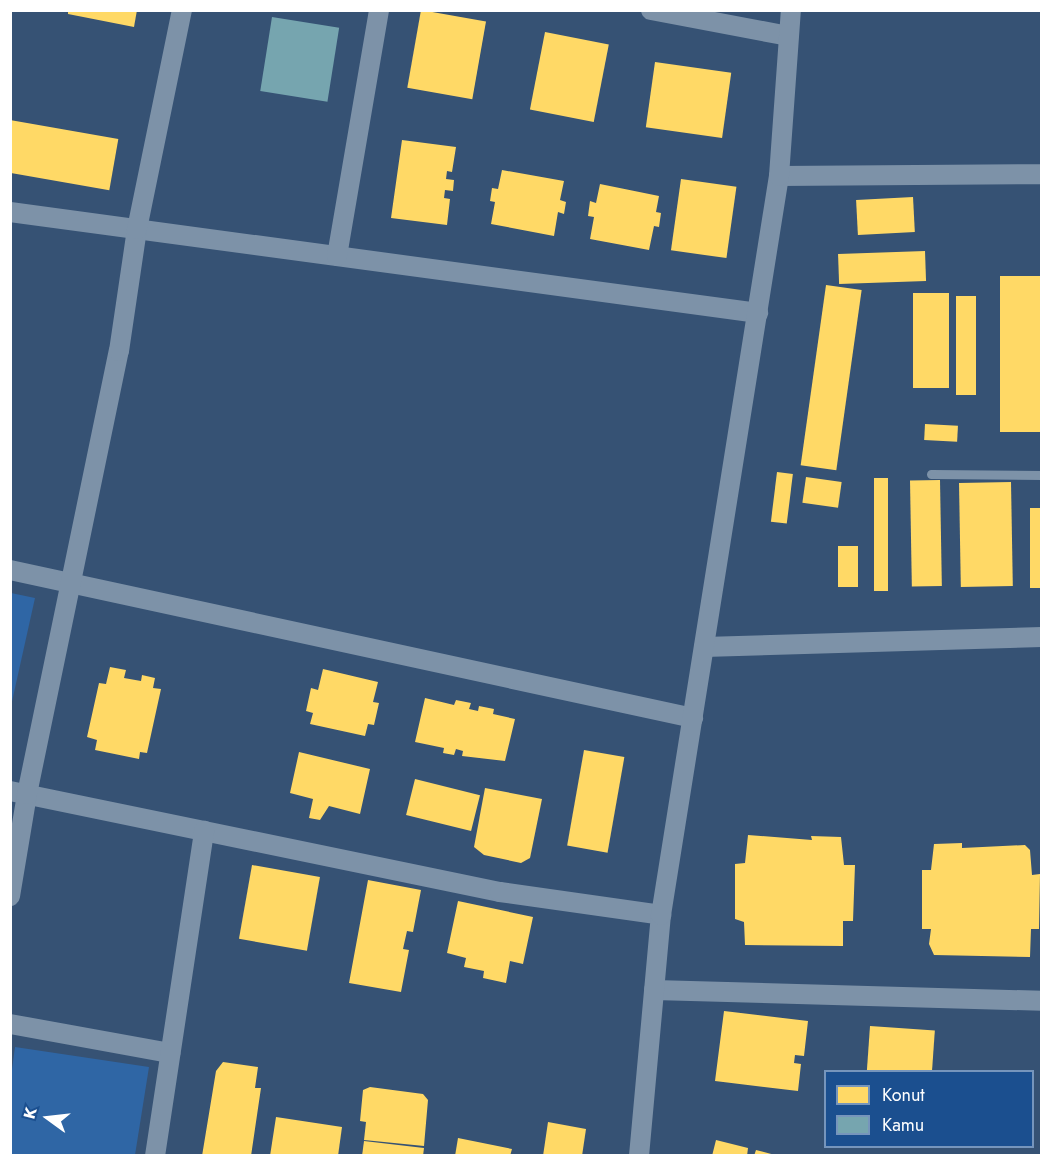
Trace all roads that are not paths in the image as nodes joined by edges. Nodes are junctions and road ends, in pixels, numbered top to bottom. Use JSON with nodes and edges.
{"nodes":[{"id":1,"x":182,"y":10,"type":"edge"},
{"id":2,"x":379,"y":10,"type":"edge"},
{"id":3,"x":651,"y":10,"type":"edge"},
{"id":4,"x":791,"y":10,"type":"edge"},
{"id":5,"x":789,"y":36,"type":"junction"},
{"id":6,"x":1041,"y":174,"type":"edge"},
{"id":7,"x":779,"y":176,"type":"junction"},
{"id":8,"x":10,"y":212,"type":"edge"},
{"id":9,"x":137,"y":229,"type":"junction"},
{"id":10,"x":337,"y":256,"type":"junction"},
{"id":11,"x":758,"y":313,"type":"junction"},
{"id":12,"x":931,"y":474,"type":"dead end"},
{"id":13,"x":1041,"y":475,"type":"edge"},
{"id":14,"x":10,"y":570,"type":"edge"},
{"id":15,"x":72,"y":582,"type":"junction"},
{"id":16,"x":1041,"y":637,"type":"edge"},
{"id":17,"x":704,"y":647,"type":"junction"},
{"id":18,"x":693,"y":718,"type":"junction"},
{"id":19,"x":19,"y":793,"type":"edge"},
{"id":20,"x":204,"y":831,"type":"junction"},
{"id":21,"x":10,"y":896,"type":"edge"},
{"id":22,"x":661,"y":915,"type":"junction"},
{"id":23,"x":654,"y":990,"type":"junction"},
{"id":24,"x":1041,"y":1001,"type":"edge"},
{"id":25,"x":10,"y":1024,"type":"edge"},
{"id":26,"x":170,"y":1053,"type":"junction"},
{"id":27,"x":155,"y":1155,"type":"edge"},
{"id":28,"x":639,"y":1155,"type":"edge"}],
"edges":[{"from":1,"to":9,"type":"street"},
{"from":2,"to":10,"type":"street"},
{"from":3,"to":5,"type":"street"},
{"from":4,"to":5,"type":"street"},
{"from":5,"to":7,"type":"street"},
{"from":6,"to":7,"type":"street"},
{"from":7,"to":11,"type":"street"},
{"from":8,"to":9,"type":"street"},
{"from":9,"to":10,"type":"street"},
{"from":9,"to":15,"type":"street"},
{"from":10,"to":11,"type":"street"},
{"from":11,"to":17,"type":"street"},
{"from":12,"to":13,"type":"lane"},
{"from":14,"to":15,"type":"street"},
{"from":15,"to":18,"type":"street"},
{"from":15,"to":19,"type":"street"},
{"from":16,"to":17,"type":"street"},
{"from":17,"to":18,"type":"street"},
{"from":18,"to":22,"type":"street"},
{"from":19,"to":20,"type":"street"},
{"from":19,"to":21,"type":"street"},
{"from":20,"to":22,"type":"street"},
{"from":20,"to":26,"type":"street"},
{"from":22,"to":23,"type":"street"},
{"from":23,"to":24,"type":"street"},
{"from":23,"to":28,"type":"street"},
{"from":25,"to":26,"type":"street"},
{"from":26,"to":27,"type":"street"}]}
